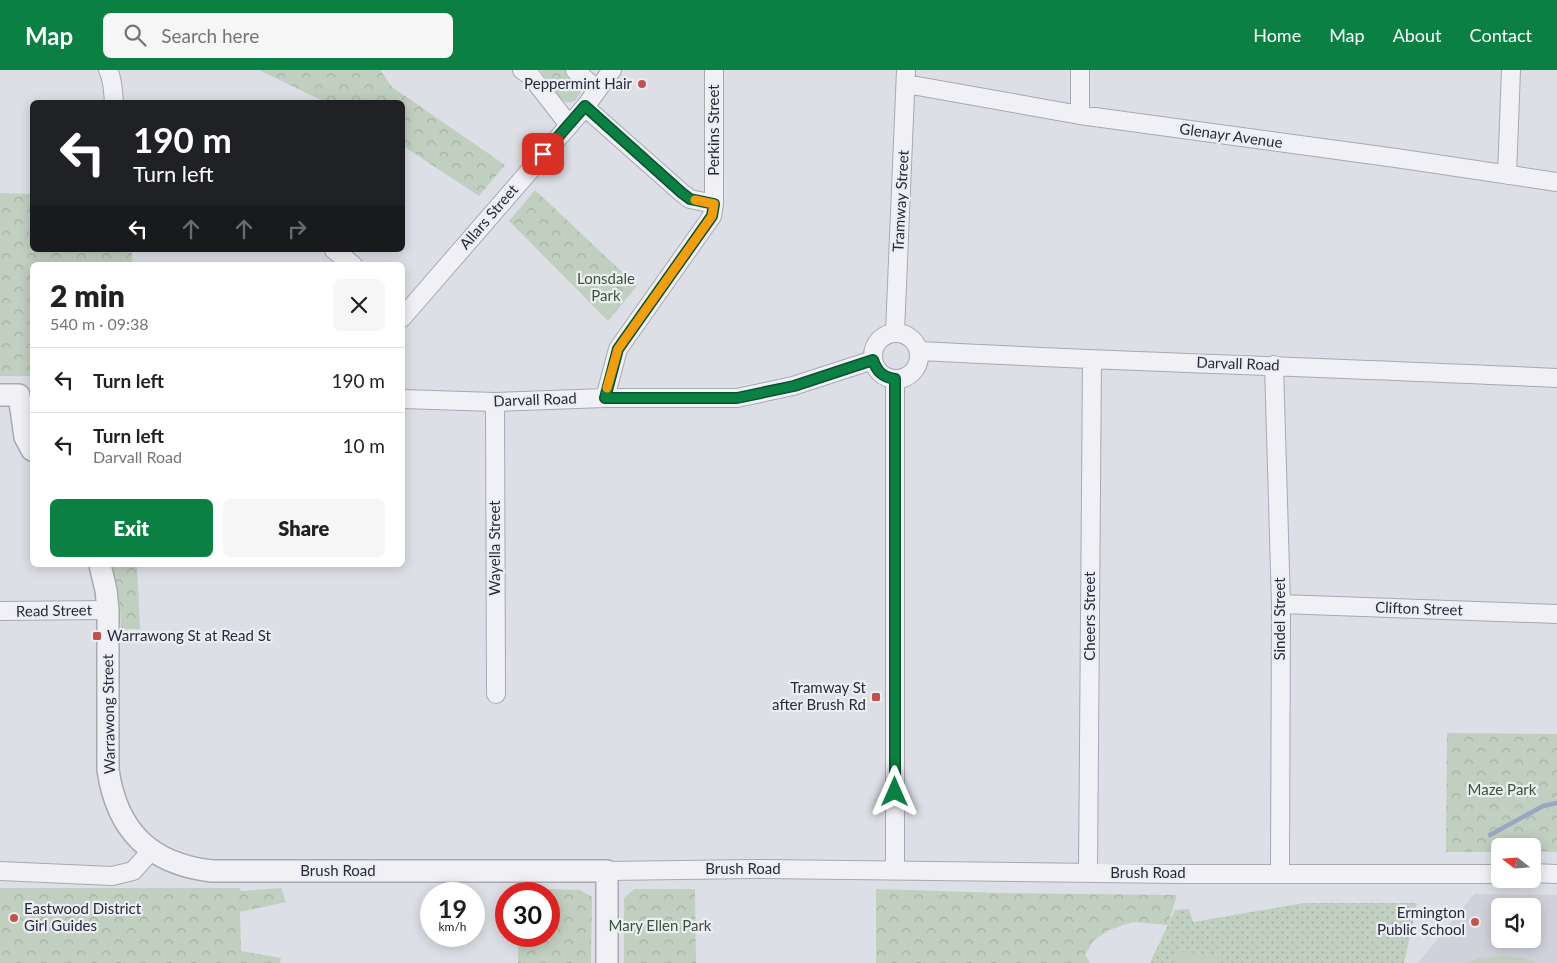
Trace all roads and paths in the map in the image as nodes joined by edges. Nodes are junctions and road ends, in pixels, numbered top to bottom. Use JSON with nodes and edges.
{"nodes":[{"id":1,"x":108,"y":70,"type":"edge"},
{"id":2,"x":524,"y":70,"type":"edge"},
{"id":3,"x":575,"y":70,"type":"edge"},
{"id":4,"x":612,"y":70,"type":"edge"},
{"id":5,"x":714,"y":70,"type":"edge"},
{"id":6,"x":1080,"y":70,"type":"edge"},
{"id":7,"x":1511,"y":70,"type":"edge"},
{"id":8,"x":906,"y":77,"type":"edge"},
{"id":9,"x":597,"y":90,"type":"junction"},
{"id":10,"x":114,"y":100,"type":"edge"},
{"id":11,"x":585,"y":106,"type":"junction"},
{"id":12,"x":1080,"y":115,"type":"junction"},
{"id":13,"x":569,"y":125,"type":"junction"},
{"id":14,"x":1507,"y":175,"type":"junction"},
{"id":15,"x":1557,"y":182,"type":"edge"},
{"id":16,"x":714,"y":204,"type":"junction"},
{"id":17,"x":337,"y":252,"type":"edge"},
{"id":18,"x":349,"y":262,"type":"edge"},
{"id":19,"x":405,"y":310,"type":"edge"},
{"id":20,"x":895,"y":332,"type":"junction"},
{"id":21,"x":919,"y":350,"type":"junction"},
{"id":22,"x":873,"y":360,"type":"junction"},
{"id":23,"x":1092,"y":360,"type":"junction"},
{"id":24,"x":1274,"y":365,"type":"junction"},
{"id":25,"x":1557,"y":378,"type":"edge"},
{"id":26,"x":895,"y":379,"type":"junction"},
{"id":27,"x":17,"y":396,"type":"edge"},
{"id":28,"x":605,"y":398,"type":"junction"},
{"id":29,"x":405,"y":399,"type":"edge"},
{"id":30,"x":495,"y":402,"type":"junction"},
{"id":31,"x":30,"y":446,"type":"edge"},
{"id":32,"x":100,"y":567,"type":"edge"},
{"id":33,"x":1281,"y":604,"type":"junction"},
{"id":34,"x":108,"y":610,"type":"junction"},
{"id":35,"x":0,"y":611,"type":"edge"},
{"id":36,"x":1557,"y":614,"type":"edge"},
{"id":37,"x":496,"y":694,"type":"dead end"},
{"id":38,"x":151,"y":851,"type":"junction"},
{"id":39,"x":895,"y":870,"type":"junction"},
{"id":40,"x":0,"y":871,"type":"edge"},
{"id":41,"x":607,"y":871,"type":"junction"},
{"id":42,"x":1088,"y":873,"type":"junction"},
{"id":43,"x":1280,"y":873,"type":"junction"},
{"id":44,"x":1541,"y":873,"type":"edge"},
{"id":45,"x":1491,"y":874,"type":"edge"},
{"id":46,"x":1557,"y":874,"type":"edge"},
{"id":47,"x":607,"y":963,"type":"edge"}],
"edges":[{"from":1,"to":10,"type":"street"},
{"from":2,"to":13,"type":"street"},
{"from":3,"to":9,"type":"street"},
{"from":4,"to":9,"type":"street","name":"Allars Street"},
{"from":5,"to":16,"type":"street","name":"Perkins Street"},
{"from":6,"to":12,"type":"street"},
{"from":7,"to":14,"type":"street"},
{"from":8,"to":12,"type":"street","name":"Glenayr Avenue"},
{"from":8,"to":20,"type":"street","name":"Tramway Street"},
{"from":9,"to":11,"type":"street","name":"Allars Street"},
{"from":11,"to":13,"type":"street","name":"Allars Street"},
{"from":11,"to":16,"type":"street"},
{"from":12,"to":14,"type":"street","name":"Glenayr Avenue"},
{"from":13,"to":19,"type":"street","name":"Allars Street"},
{"from":14,"to":15,"type":"street","name":"Glenayr Avenue"},
{"from":16,"to":28,"type":"street","name":"Perkins Street"},
{"from":17,"to":18,"type":"street"},
{"from":20,"to":21,"type":"street"},
{"from":20,"to":22,"type":"street"},
{"from":21,"to":23,"type":"street","name":"Darvall Road"},
{"from":21,"to":26,"type":"street"},
{"from":22,"to":26,"type":"street"},
{"from":22,"to":28,"type":"street","name":"Darvall Road"},
{"from":23,"to":24,"type":"street","name":"Darvall Road"},
{"from":23,"to":42,"type":"street","name":"Cheers Street"},
{"from":24,"to":25,"type":"street","name":"Darvall Road"},
{"from":24,"to":33,"type":"street","name":"Sindel Street"},
{"from":26,"to":39,"type":"street"},
{"from":27,"to":31,"type":"street"},
{"from":28,"to":30,"type":"street","name":"Darvall Road"},
{"from":29,"to":30,"type":"street","name":"Darvall Road"},
{"from":30,"to":37,"type":"street","name":"Wayella Street"},
{"from":32,"to":34,"type":"street","name":"Warrawong Street"},
{"from":33,"to":36,"type":"street","name":"Clifton Street"},
{"from":33,"to":43,"type":"street","name":"Sindel Street"},
{"from":34,"to":35,"type":"street","name":"Read Street"},
{"from":34,"to":38,"type":"street","name":"Warrawong Street"},
{"from":38,"to":40,"type":"street"},
{"from":38,"to":41,"type":"street","name":"Brush Road"},
{"from":39,"to":41,"type":"street","name":"Brush Road"},
{"from":39,"to":42,"type":"street","name":"Brush Road"},
{"from":41,"to":47,"type":"street"},
{"from":42,"to":43,"type":"street","name":"Brush Road"},
{"from":43,"to":45,"type":"street","name":"Brush Road"},
{"from":44,"to":46,"type":"street"}]}
